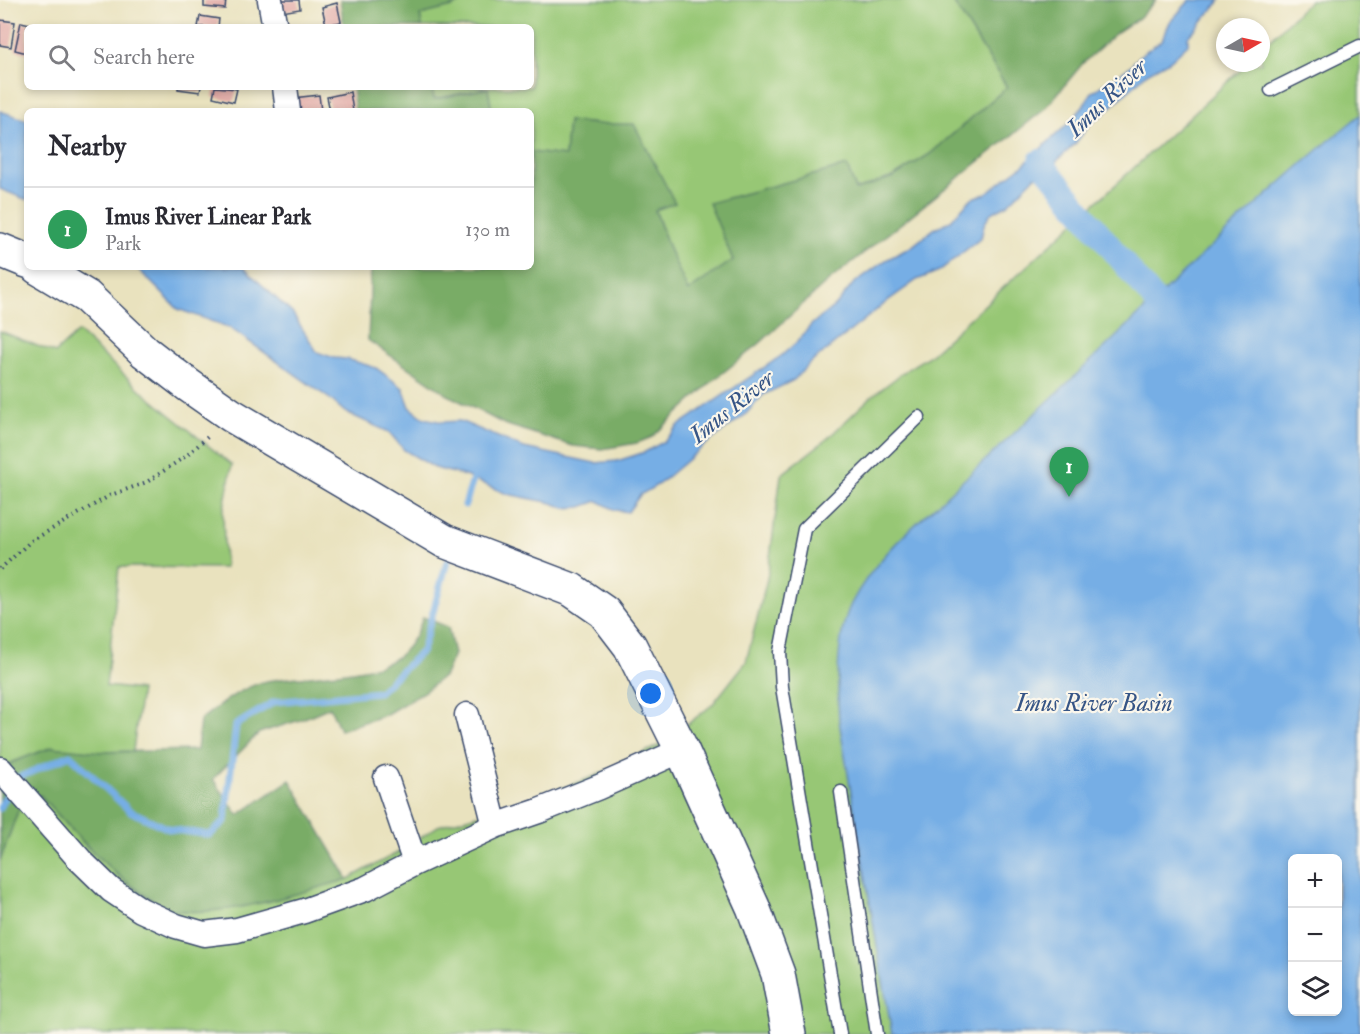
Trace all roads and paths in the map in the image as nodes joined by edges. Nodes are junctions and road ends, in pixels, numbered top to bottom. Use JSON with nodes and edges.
{"nodes":[{"id":1,"x":270,"y":0,"type":"edge"},
{"id":2,"x":274,"y":24,"type":"edge"},
{"id":3,"x":1360,"y":46,"type":"edge"},
{"id":4,"x":285,"y":90,"type":"edge"},
{"id":5,"x":1271,"y":90,"type":"dead end"},
{"id":6,"x":288,"y":108,"type":"edge"},
{"id":7,"x":0,"y":250,"type":"edge"},
{"id":8,"x":24,"y":260,"type":"edge"},
{"id":9,"x":42,"y":270,"type":"edge"},
{"id":10,"x":231,"y":415,"type":"junction"},
{"id":11,"x":919,"y":417,"type":"dead end"},
{"id":12,"x":0,"y":569,"type":"edge"},
{"id":13,"x":467,"y":715,"type":"dead end"},
{"id":14,"x":682,"y":750,"type":"junction"},
{"id":15,"x":0,"y":769,"type":"edge"},
{"id":16,"x":386,"y":778,"type":"dead end"},
{"id":17,"x":841,"y":792,"type":"dead end"},
{"id":18,"x":495,"y":826,"type":"junction"},
{"id":19,"x":415,"y":863,"type":"junction"},
{"id":20,"x":789,"y":1034,"type":"edge"},
{"id":21,"x":840,"y":1034,"type":"edge"},
{"id":22,"x":877,"y":1034,"type":"edge"}],
"edges":[{"from":1,"to":2,"type":"street"},
{"from":3,"to":5,"type":"lane"},
{"from":4,"to":6,"type":"street"},
{"from":7,"to":8,"type":"main road"},
{"from":9,"to":10,"type":"main road"},
{"from":10,"to":12,"type":"path"},
{"from":10,"to":14,"type":"main road"},
{"from":11,"to":21,"type":"lane"},
{"from":13,"to":18,"type":"street"},
{"from":14,"to":18,"type":"street"},
{"from":14,"to":20,"type":"main road"},
{"from":15,"to":19,"type":"street"},
{"from":16,"to":19,"type":"street"},
{"from":17,"to":22,"type":"lane"},
{"from":18,"to":19,"type":"street"}]}
